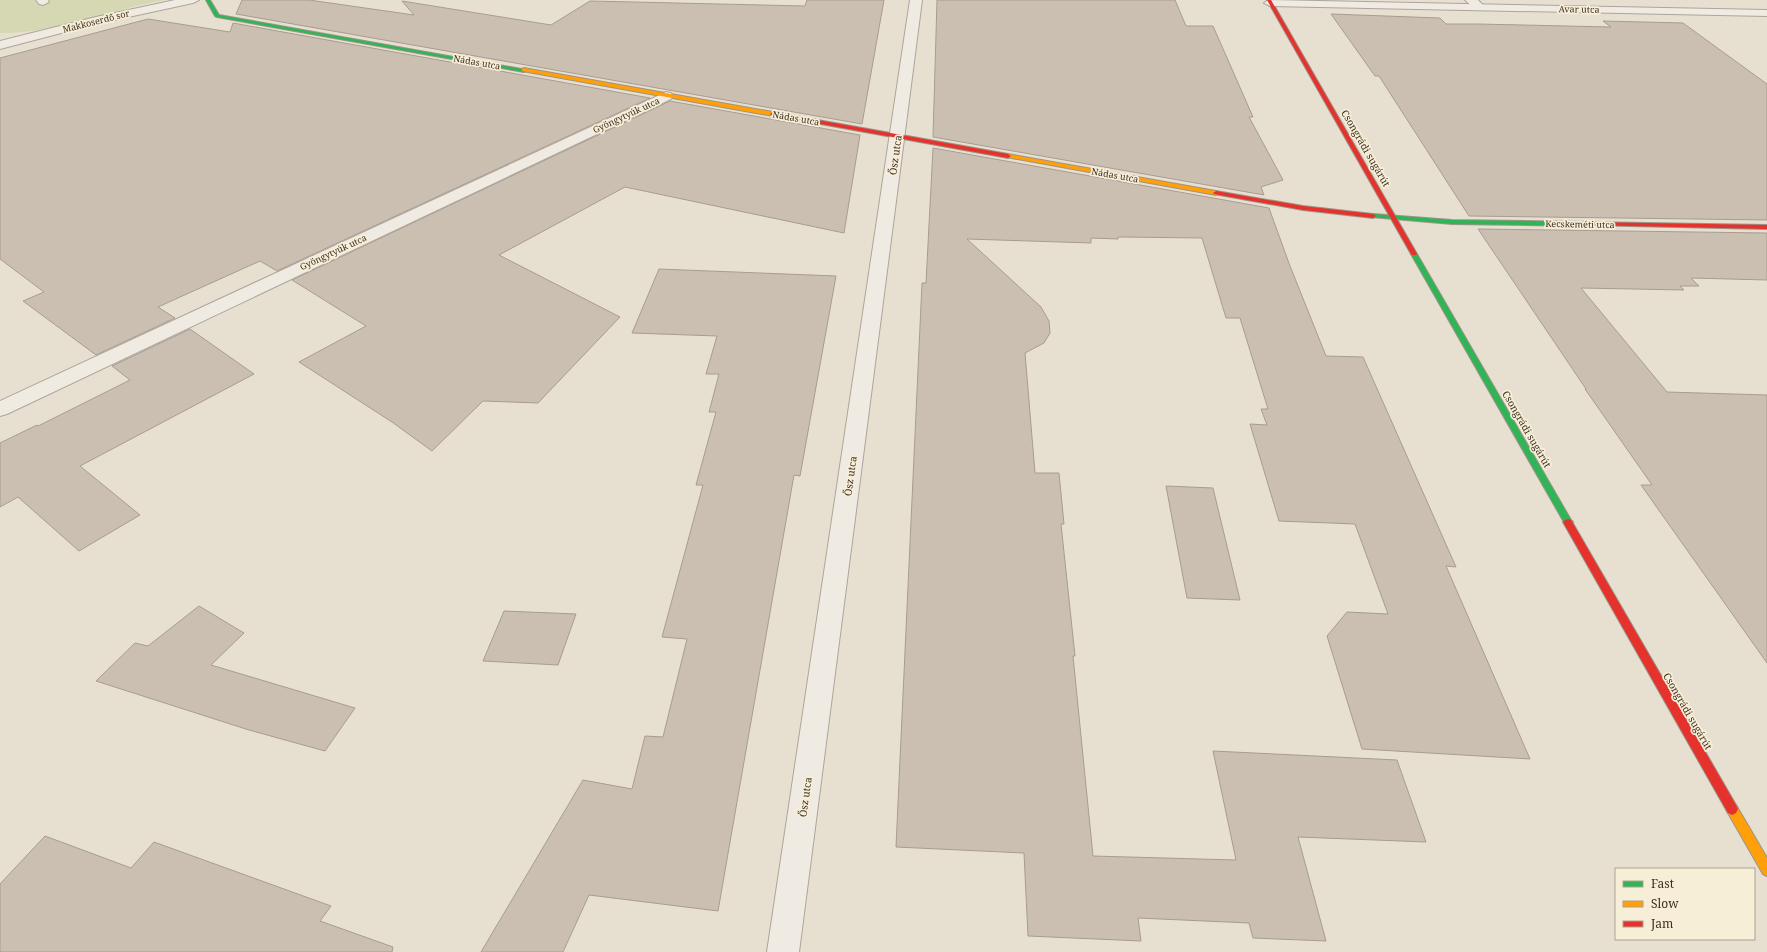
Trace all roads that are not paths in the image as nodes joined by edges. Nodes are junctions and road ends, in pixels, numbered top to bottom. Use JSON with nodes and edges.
{"nodes":[{"id":1,"x":193,"y":0,"type":"edge"},
{"id":2,"x":208,"y":0,"type":"edge"},
{"id":3,"x":916,"y":0,"type":"edge"},
{"id":4,"x":1270,"y":1,"type":"edge"},
{"id":5,"x":1475,"y":4,"type":"edge"},
{"id":6,"x":1767,"y":13,"type":"edge"},
{"id":7,"x":0,"y":45,"type":"edge"},
{"id":8,"x":666,"y":96,"type":"junction"},
{"id":9,"x":897,"y":136,"type":"junction"},
{"id":10,"x":1394,"y":219,"type":"junction"},
{"id":11,"x":1767,"y":227,"type":"edge"},
{"id":12,"x":0,"y":409,"type":"edge"},
{"id":13,"x":1767,"y":870,"type":"edge"},
{"id":14,"x":783,"y":952,"type":"edge"}],
"edges":[{"from":1,"to":7,"type":"street","name":"Makkoserdő sor"},
{"from":2,"to":8,"type":"street","name":"Nádas utca"},
{"from":3,"to":9,"type":"street","name":"Ősz utca"},
{"from":4,"to":5,"type":"street","name":"Avar utca"},
{"from":4,"to":10,"type":"street","name":"Csongrádi sugárút"},
{"from":5,"to":6,"type":"street","name":"Avar utca"},
{"from":8,"to":9,"type":"street","name":"Nádas utca"},
{"from":8,"to":12,"type":"street","name":"Gyöngytyúk utca"},
{"from":9,"to":10,"type":"street","name":"Nádas utca"},
{"from":9,"to":14,"type":"street","name":"Ősz utca"},
{"from":10,"to":11,"type":"street","name":"Kecskeméti utca"},
{"from":10,"to":13,"type":"street","name":"Csongrádi sugárút"}]}
